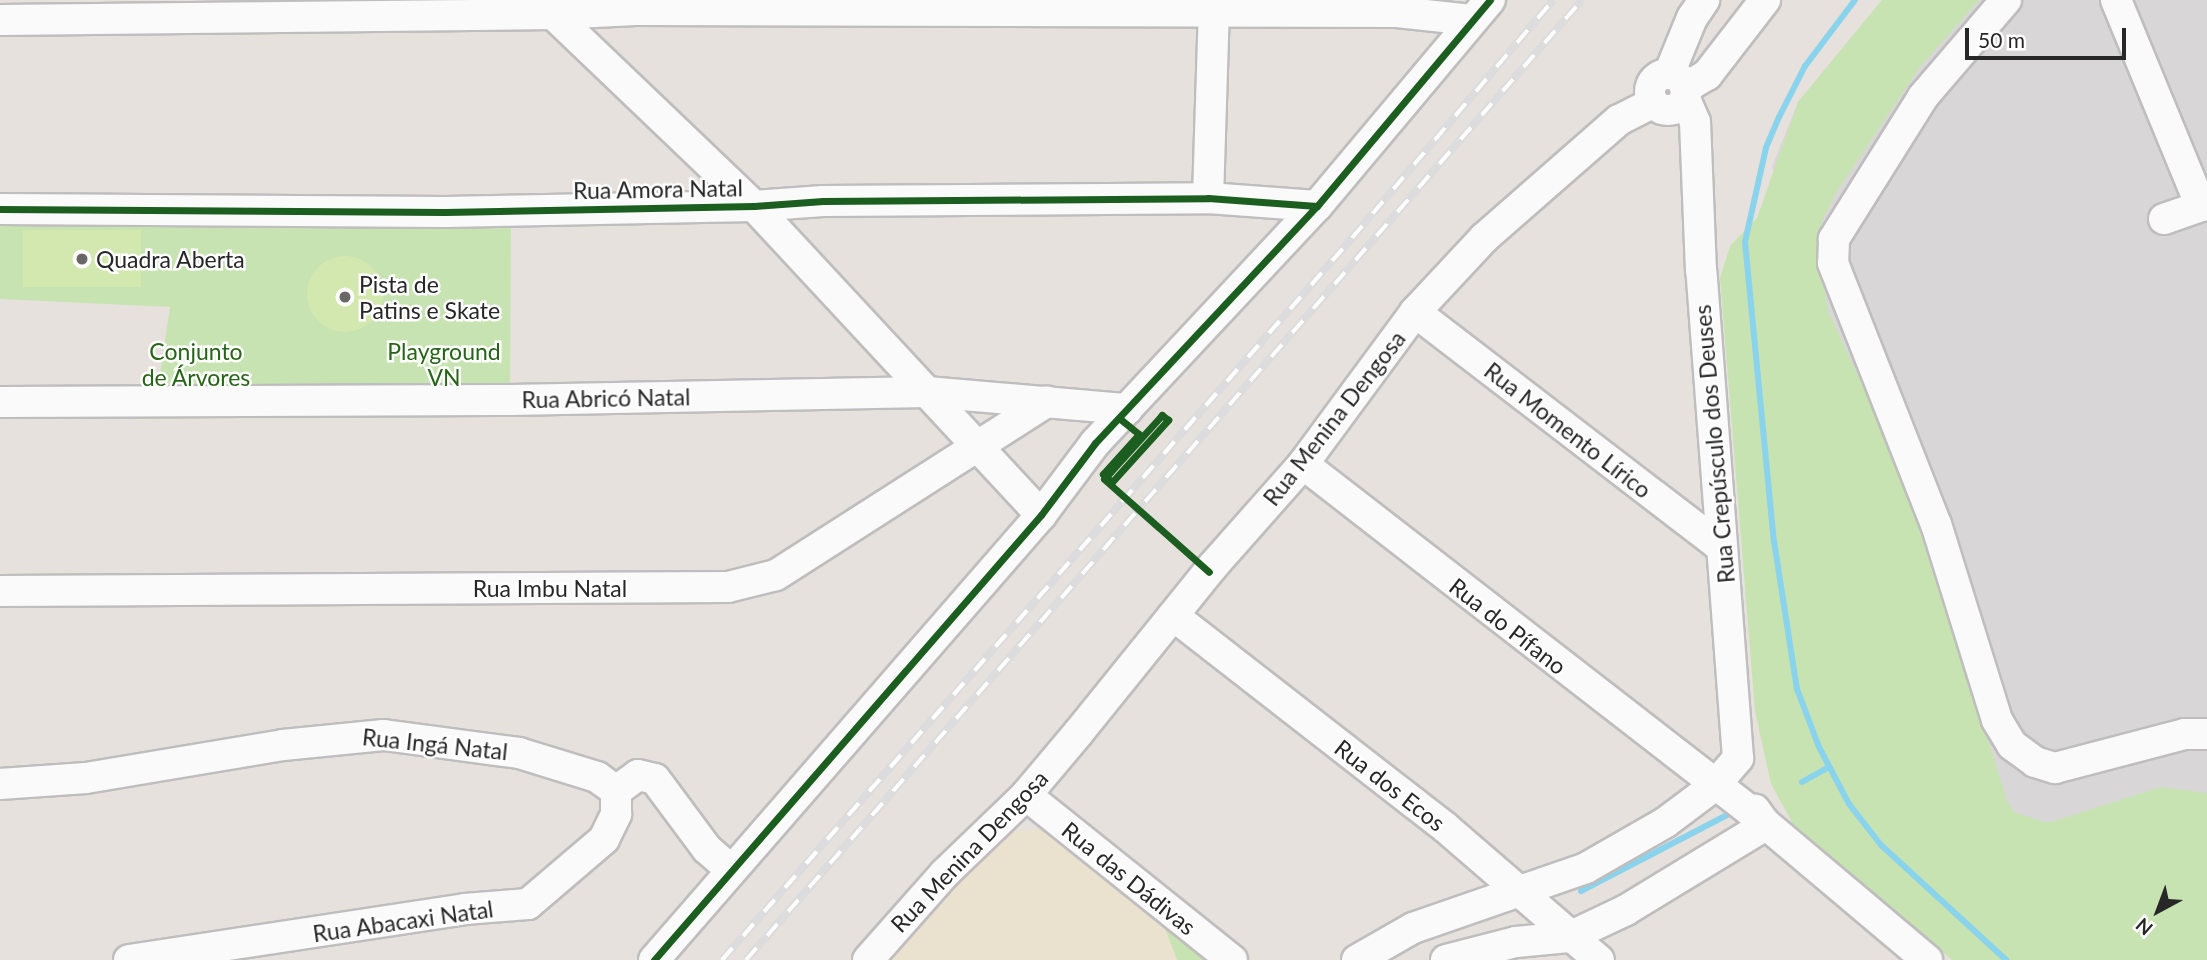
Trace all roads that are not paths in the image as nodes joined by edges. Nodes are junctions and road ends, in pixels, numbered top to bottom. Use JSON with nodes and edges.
{"nodes":[{"id":1,"x":1704,"y":0,"type":"edge"},
{"id":2,"x":1765,"y":0,"type":"edge"},
{"id":3,"x":2007,"y":0,"type":"edge"},
{"id":4,"x":2116,"y":0,"type":"edge"},
{"id":5,"x":636,"y":5,"type":"edge"},
{"id":6,"x":1397,"y":6,"type":"edge"},
{"id":7,"x":1481,"y":10,"type":"edge"},
{"id":8,"x":1214,"y":12,"type":"junction"},
{"id":9,"x":553,"y":14,"type":"junction"},
{"id":10,"x":0,"y":20,"type":"edge"},
{"id":11,"x":1674,"y":97,"type":"junction"},
{"id":12,"x":1208,"y":198,"type":"junction"},
{"id":13,"x":2204,"y":205,"type":"edge"},
{"id":14,"x":754,"y":206,"type":"junction"},
{"id":15,"x":1317,"y":206,"type":"junction"},
{"id":16,"x":0,"y":209,"type":"edge"},
{"id":17,"x":2164,"y":219,"type":"dead end"},
{"id":18,"x":1415,"y":312,"type":"junction"},
{"id":19,"x":927,"y":392,"type":"junction"},
{"id":20,"x":0,"y":402,"type":"edge"},
{"id":21,"x":1047,"y":402,"type":"junction"},
{"id":22,"x":1127,"y":409,"type":"junction"},
{"id":23,"x":975,"y":449,"type":"junction"},
{"id":24,"x":1303,"y":464,"type":"junction"},
{"id":25,"x":1041,"y":515,"type":"junction"},
{"id":26,"x":1721,"y":547,"type":"junction"},
{"id":27,"x":0,"y":591,"type":"edge"},
{"id":28,"x":1175,"y":617,"type":"junction"},
{"id":29,"x":2207,"y":734,"type":"edge"},
{"id":30,"x":1738,"y":758,"type":"junction"},
{"id":31,"x":0,"y":784,"type":"edge"},
{"id":32,"x":1714,"y":786,"type":"junction"},
{"id":33,"x":616,"y":791,"type":"junction"},
{"id":34,"x":1026,"y":795,"type":"junction"},
{"id":35,"x":1766,"y":825,"type":"junction"},
{"id":36,"x":731,"y":870,"type":"junction"},
{"id":37,"x":1520,"y":893,"type":"junction"},
{"id":38,"x":1569,"y":937,"type":"junction"},
{"id":39,"x":129,"y":960,"type":"edge"},
{"id":40,"x":654,"y":960,"type":"edge"},
{"id":41,"x":868,"y":960,"type":"edge"},
{"id":42,"x":1232,"y":960,"type":"edge"},
{"id":43,"x":1357,"y":960,"type":"edge"},
{"id":44,"x":1446,"y":960,"type":"edge"},
{"id":45,"x":1599,"y":960,"type":"edge"},
{"id":46,"x":1927,"y":960,"type":"edge"}],
"edges":[{"from":1,"to":11,"type":"street","name":"Rua Crepúsculo dos Deuses"},
{"from":2,"to":11,"type":"street"},
{"from":3,"to":29,"type":"street"},
{"from":4,"to":13,"type":"street"},
{"from":5,"to":8,"type":"street"},
{"from":5,"to":9,"type":"street"},
{"from":6,"to":7,"type":"street"},
{"from":6,"to":8,"type":"street"},
{"from":7,"to":15,"type":"street"},
{"from":8,"to":12,"type":"street"},
{"from":9,"to":10,"type":"street"},
{"from":9,"to":14,"type":"street"},
{"from":11,"to":18,"type":"street","name":"Rua Menina Dengosa"},
{"from":11,"to":26,"type":"street","name":"Rua Crepúsculo dos Deuses"},
{"from":12,"to":14,"type":"street","name":"Rua Amora Natal"},
{"from":12,"to":15,"type":"street","name":"Rua Amora Natal"},
{"from":13,"to":17,"type":"street"},
{"from":14,"to":16,"type":"street","name":"Rua Amora Natal"},
{"from":14,"to":19,"type":"street"},
{"from":15,"to":22,"type":"street"},
{"from":18,"to":24,"type":"street","name":"Rua Menina Dengosa"},
{"from":18,"to":26,"type":"street","name":"Rua Momento Lírico"},
{"from":19,"to":20,"type":"street","name":"Rua Abricó Natal"},
{"from":19,"to":21,"type":"street","name":"Rua Abricó Natal"},
{"from":19,"to":23,"type":"street"},
{"from":21,"to":22,"type":"street","name":"Rua Abricó Natal"},
{"from":21,"to":23,"type":"street","name":"Rua Imbu Natal"},
{"from":22,"to":25,"type":"street"},
{"from":23,"to":25,"type":"street"},
{"from":23,"to":27,"type":"street","name":"Rua Imbu Natal"},
{"from":24,"to":28,"type":"street","name":"Rua Menina Dengosa"},
{"from":24,"to":32,"type":"street","name":"Rua do Pífano"},
{"from":25,"to":36,"type":"street"},
{"from":26,"to":30,"type":"street","name":"Rua Crepúsculo dos Deuses"},
{"from":28,"to":34,"type":"street","name":"Rua Menina Dengosa"},
{"from":28,"to":37,"type":"street","name":"Rua dos Ecos"},
{"from":30,"to":32,"type":"street"},
{"from":30,"to":35,"type":"street","name":"Rua Crepúsculo dos Deuses"},
{"from":31,"to":33,"type":"street","name":"Rua Ingá Natal"},
{"from":32,"to":35,"type":"street","name":"Rua Crepúsculo dos Deuses"},
{"from":32,"to":37,"type":"street"},
{"from":33,"to":36,"type":"street"},
{"from":33,"to":39,"type":"street","name":"Rua Abacaxi Natal"},
{"from":34,"to":41,"type":"street","name":"Rua Menina Dengosa"},
{"from":34,"to":42,"type":"street","name":"Rua das Dádivas"},
{"from":35,"to":38,"type":"street"},
{"from":35,"to":46,"type":"street","name":"Rua Crepúsculo dos Deuses"},
{"from":36,"to":40,"type":"street"},
{"from":37,"to":38,"type":"street","name":"Rua dos Ecos"},
{"from":37,"to":43,"type":"street"},
{"from":38,"to":44,"type":"street"},
{"from":38,"to":45,"type":"street","name":"Rua dos Ecos"}]}
